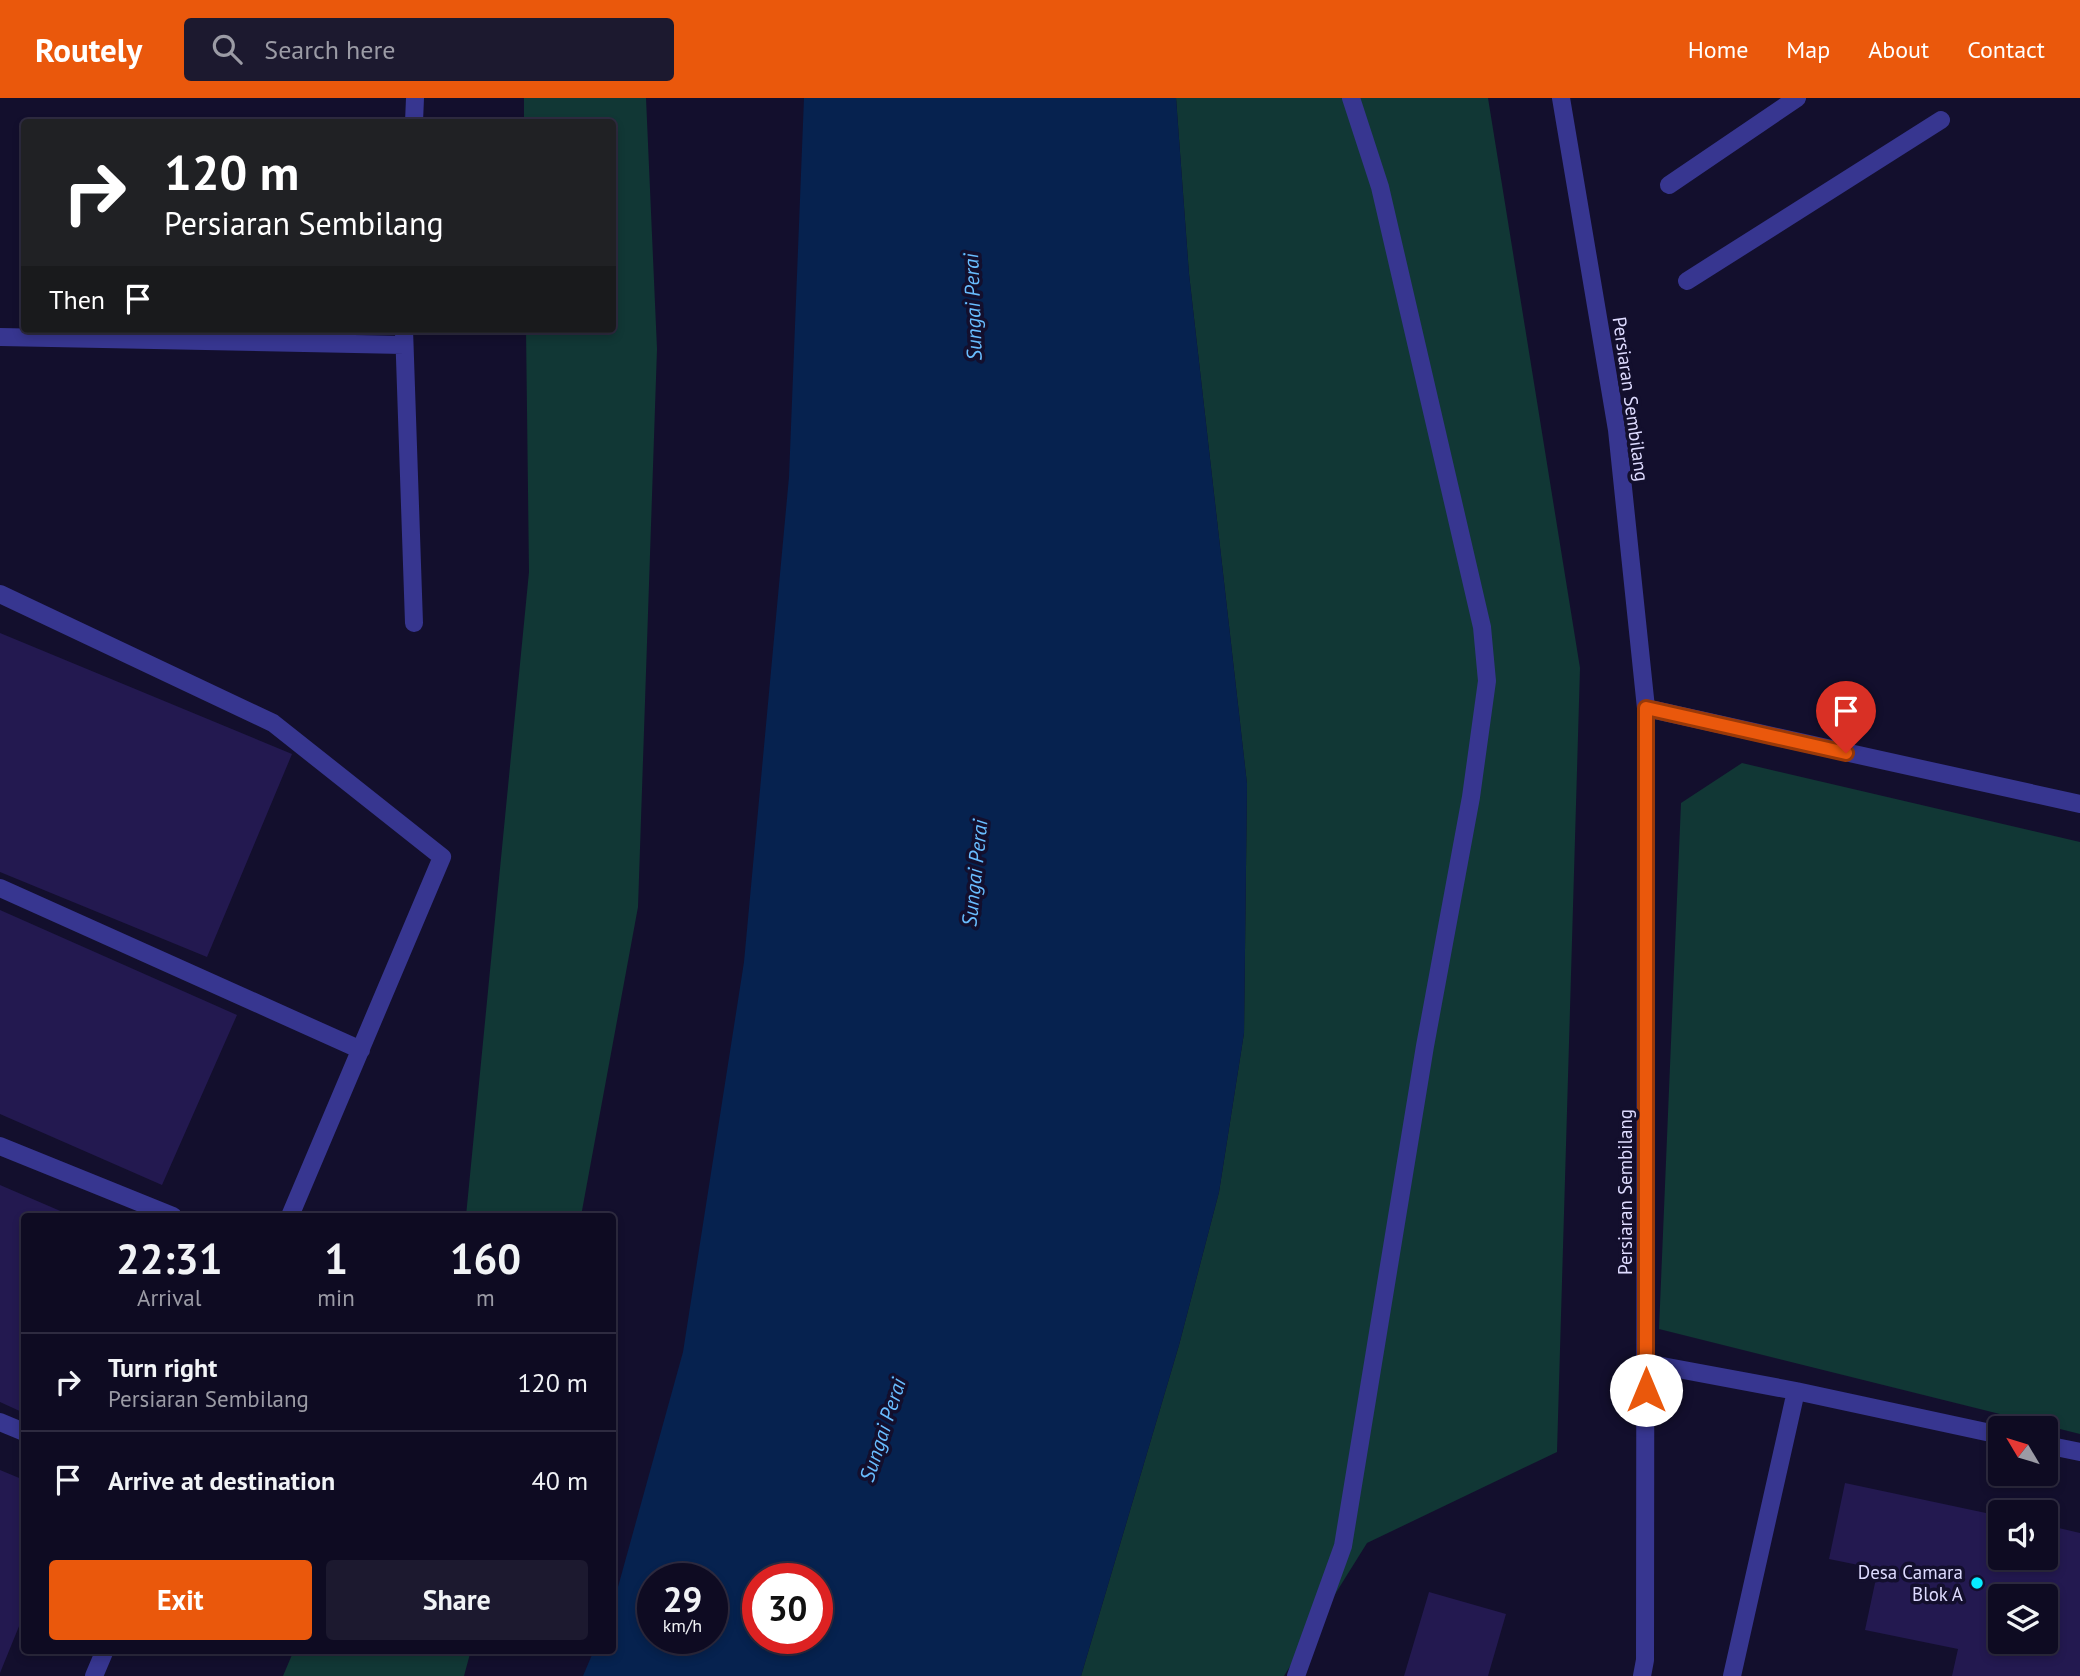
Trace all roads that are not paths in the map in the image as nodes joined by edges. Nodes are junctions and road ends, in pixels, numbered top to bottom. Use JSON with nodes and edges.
{"nodes":[{"id":1,"x":415,"y":98,"type":"edge"},
{"id":2,"x":1351,"y":98,"type":"edge"},
{"id":3,"x":1561,"y":98,"type":"edge"},
{"id":4,"x":1797,"y":98,"type":"edge"},
{"id":5,"x":414,"y":119,"type":"edge"},
{"id":6,"x":1941,"y":120,"type":"dead end"},
{"id":7,"x":1669,"y":185,"type":"dead end"},
{"id":8,"x":1687,"y":281,"type":"dead end"},
{"id":9,"x":0,"y":337,"type":"edge"},
{"id":10,"x":404,"y":337,"type":"edge"},
{"id":11,"x":0,"y":594,"type":"edge"},
{"id":12,"x":414,"y":623,"type":"dead end"},
{"id":13,"x":1646,"y":708,"type":"junction"},
{"id":14,"x":2080,"y":804,"type":"edge"},
{"id":15,"x":0,"y":888,"type":"edge"},
{"id":16,"x":361,"y":1050,"type":"junction"},
{"id":17,"x":0,"y":1146,"type":"edge"},
{"id":18,"x":166,"y":1213,"type":"edge"},
{"id":19,"x":290,"y":1213,"type":"edge"},
{"id":20,"x":1646,"y":1363,"type":"junction"},
{"id":21,"x":1796,"y":1391,"type":"junction"},
{"id":22,"x":0,"y":1422,"type":"edge"},
{"id":23,"x":21,"y":1431,"type":"edge"},
{"id":24,"x":1988,"y":1432,"type":"edge"},
{"id":25,"x":2058,"y":1447,"type":"edge"},
{"id":26,"x":2080,"y":1452,"type":"edge"},
{"id":27,"x":103,"y":1654,"type":"edge"},
{"id":28,"x":94,"y":1676,"type":"edge"},
{"id":29,"x":1296,"y":1676,"type":"edge"},
{"id":30,"x":1642,"y":1676,"type":"edge"},
{"id":31,"x":1731,"y":1676,"type":"edge"}],
"edges":[{"from":1,"to":5,"type":"street"},
{"from":2,"to":29,"type":"street"},
{"from":3,"to":13,"type":"street","name":"Persiaran Sembilang"},
{"from":4,"to":7,"type":"street"},
{"from":6,"to":8,"type":"street"},
{"from":9,"to":10,"type":"street"},
{"from":10,"to":12,"type":"street"},
{"from":11,"to":16,"type":"street"},
{"from":13,"to":14,"type":"street"},
{"from":13,"to":20,"type":"street","name":"Persiaran Sembilang"},
{"from":15,"to":16,"type":"street"},
{"from":16,"to":19,"type":"street"},
{"from":17,"to":18,"type":"street"},
{"from":20,"to":21,"type":"street"},
{"from":20,"to":30,"type":"street","name":"Persiaran Sembilang"},
{"from":21,"to":24,"type":"street"},
{"from":21,"to":31,"type":"street"},
{"from":22,"to":23,"type":"street"},
{"from":25,"to":26,"type":"street"},
{"from":27,"to":28,"type":"street"}]}
